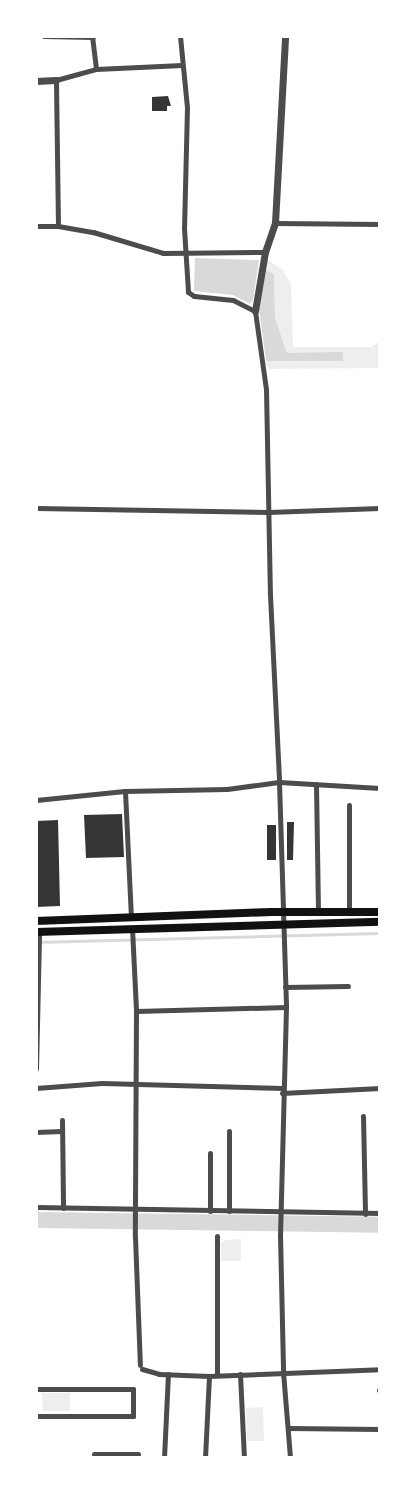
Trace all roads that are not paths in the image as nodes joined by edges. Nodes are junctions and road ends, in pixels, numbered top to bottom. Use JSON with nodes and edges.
{"nodes":[{"id":1,"x":44,"y":36,"type":"edge"},
{"id":2,"x":180,"y":36,"type":"edge"},
{"id":3,"x":285,"y":36,"type":"edge"},
{"id":4,"x":92,"y":37,"type":"edge"},
{"id":5,"x":182,"y":65,"type":"junction"},
{"id":6,"x":96,"y":69,"type":"junction"},
{"id":7,"x":56,"y":80,"type":"junction"},
{"id":8,"x":36,"y":81,"type":"edge"},
{"id":9,"x":275,"y":224,"type":"junction"},
{"id":10,"x":380,"y":224,"type":"edge"},
{"id":11,"x":36,"y":226,"type":"edge"},
{"id":12,"x":58,"y":226,"type":"junction"},
{"id":13,"x":265,"y":252,"type":"junction"},
{"id":14,"x":188,"y":255,"type":"junction"},
{"id":15,"x":254,"y":311,"type":"junction"},
{"id":16,"x":36,"y":508,"type":"edge"},
{"id":17,"x":380,"y":508,"type":"edge"},
{"id":18,"x":268,"y":512,"type":"junction"},
{"id":19,"x":280,"y":782,"type":"junction"},
{"id":20,"x":316,"y":784,"type":"junction"},
{"id":21,"x":380,"y":788,"type":"edge"},
{"id":22,"x":126,"y":791,"type":"junction"},
{"id":23,"x":36,"y":800,"type":"edge"},
{"id":24,"x":349,"y":805,"type":"dead end"},
{"id":25,"x":282,"y":912,"type":"junction"},
{"id":26,"x":318,"y":912,"type":"junction"},
{"id":27,"x":349,"y":912,"type":"junction"},
{"id":28,"x":380,"y":912,"type":"edge"},
{"id":29,"x":130,"y":918,"type":"junction"},
{"id":30,"x":36,"y":921,"type":"edge"},
{"id":31,"x":380,"y":922,"type":"edge"},
{"id":32,"x":283,"y":924,"type":"junction"},
{"id":33,"x":38,"y":932,"type":"edge"},
{"id":34,"x":132,"y":935,"type":"junction"},
{"id":35,"x":348,"y":986,"type":"dead end"},
{"id":36,"x":285,"y":987,"type":"junction"},
{"id":37,"x":286,"y":1007,"type":"junction"},
{"id":38,"x":136,"y":1011,"type":"junction"},
{"id":39,"x":38,"y":1013,"type":"edge"},
{"id":40,"x":36,"y":1068,"type":"edge"},
{"id":41,"x":136,"y":1086,"type":"junction"},
{"id":42,"x":36,"y":1088,"type":"edge"},
{"id":43,"x":380,"y":1088,"type":"edge"},
{"id":44,"x":283,"y":1090,"type":"junction"},
{"id":45,"x":363,"y":1116,"type":"dead end"},
{"id":46,"x":62,"y":1120,"type":"dead end"},
{"id":47,"x":62,"y":1131,"type":"junction"},
{"id":48,"x":229,"y":1131,"type":"dead end"},
{"id":49,"x":36,"y":1132,"type":"edge"},
{"id":50,"x":210,"y":1153,"type":"dead end"},
{"id":51,"x":36,"y":1207,"type":"edge"},
{"id":52,"x":63,"y":1208,"type":"junction"},
{"id":53,"x":210,"y":1210,"type":"junction"},
{"id":54,"x":138,"y":1211,"type":"junction"},
{"id":55,"x":229,"y":1211,"type":"junction"},
{"id":56,"x":380,"y":1213,"type":"edge"},
{"id":57,"x":365,"y":1214,"type":"junction"},
{"id":58,"x":280,"y":1215,"type":"junction"},
{"id":59,"x":217,"y":1236,"type":"dead end"},
{"id":60,"x":380,"y":1370,"type":"edge"},
{"id":61,"x":283,"y":1372,"type":"junction"},
{"id":62,"x":168,"y":1374,"type":"junction"},
{"id":63,"x":240,"y":1374,"type":"junction"},
{"id":64,"x":217,"y":1375,"type":"junction"},
{"id":65,"x":209,"y":1376,"type":"junction"},
{"id":66,"x":36,"y":1389,"type":"edge"},
{"id":67,"x":36,"y":1416,"type":"edge"},
{"id":68,"x":288,"y":1428,"type":"junction"},
{"id":69,"x":380,"y":1430,"type":"edge"},
{"id":70,"x":94,"y":1454,"type":"dead end"},
{"id":71,"x":138,"y":1454,"type":"dead end"},
{"id":72,"x":164,"y":1458,"type":"edge"},
{"id":73,"x":205,"y":1458,"type":"edge"},
{"id":74,"x":244,"y":1458,"type":"edge"},
{"id":75,"x":290,"y":1458,"type":"edge"}],
"edges":[{"from":1,"to":4,"type":"street"},
{"from":2,"to":5,"type":"street"},
{"from":3,"to":9,"type":"street"},
{"from":4,"to":6,"type":"street"},
{"from":5,"to":6,"type":"street"},
{"from":5,"to":14,"type":"street"},
{"from":6,"to":7,"type":"street"},
{"from":7,"to":8,"type":"street"},
{"from":7,"to":12,"type":"street"},
{"from":9,"to":10,"type":"street"},
{"from":9,"to":13,"type":"street"},
{"from":11,"to":12,"type":"street"},
{"from":12,"to":14,"type":"street"},
{"from":13,"to":14,"type":"street"},
{"from":13,"to":15,"type":"street"},
{"from":14,"to":15,"type":"street"},
{"from":15,"to":18,"type":"street"},
{"from":16,"to":18,"type":"street"},
{"from":17,"to":18,"type":"street"},
{"from":18,"to":19,"type":"street"},
{"from":19,"to":20,"type":"street"},
{"from":19,"to":22,"type":"street"},
{"from":19,"to":25,"type":"street"},
{"from":20,"to":21,"type":"street"},
{"from":20,"to":26,"type":"street"},
{"from":22,"to":23,"type":"street"},
{"from":22,"to":29,"type":"street"},
{"from":24,"to":27,"type":"street"},
{"from":25,"to":26,"type":"main road"},
{"from":25,"to":29,"type":"main road"},
{"from":25,"to":32,"type":"street"},
{"from":26,"to":27,"type":"main road"},
{"from":27,"to":28,"type":"main road"},
{"from":29,"to":30,"type":"main road"},
{"from":31,"to":32,"type":"main road"},
{"from":32,"to":34,"type":"main road"},
{"from":32,"to":36,"type":"street"},
{"from":33,"to":34,"type":"main road"},
{"from":33,"to":39,"type":"street"},
{"from":34,"to":38,"type":"street"},
{"from":35,"to":36,"type":"street"},
{"from":36,"to":37,"type":"street"},
{"from":37,"to":38,"type":"street"},
{"from":37,"to":44,"type":"street"},
{"from":38,"to":41,"type":"street"},
{"from":39,"to":40,"type":"street"},
{"from":41,"to":42,"type":"street"},
{"from":41,"to":44,"type":"street"},
{"from":41,"to":54,"type":"street"},
{"from":43,"to":44,"type":"street"},
{"from":44,"to":58,"type":"street"},
{"from":45,"to":57,"type":"street"},
{"from":46,"to":47,"type":"street"},
{"from":47,"to":49,"type":"street"},
{"from":47,"to":52,"type":"street"},
{"from":48,"to":55,"type":"street"},
{"from":50,"to":53,"type":"street"},
{"from":51,"to":52,"type":"street"},
{"from":52,"to":54,"type":"street"},
{"from":53,"to":54,"type":"street"},
{"from":53,"to":55,"type":"street"},
{"from":54,"to":62,"type":"street"},
{"from":55,"to":58,"type":"street"},
{"from":56,"to":57,"type":"street"},
{"from":57,"to":58,"type":"street"},
{"from":58,"to":61,"type":"street"},
{"from":59,"to":64,"type":"street"},
{"from":60,"to":61,"type":"street"},
{"from":61,"to":63,"type":"street"},
{"from":61,"to":68,"type":"street"},
{"from":62,"to":65,"type":"street"},
{"from":62,"to":72,"type":"street"},
{"from":63,"to":64,"type":"street"},
{"from":63,"to":74,"type":"street"},
{"from":64,"to":65,"type":"street"},
{"from":65,"to":73,"type":"street"},
{"from":66,"to":67,"type":"street"},
{"from":68,"to":69,"type":"street"},
{"from":68,"to":75,"type":"street"},
{"from":70,"to":71,"type":"street"}]}
